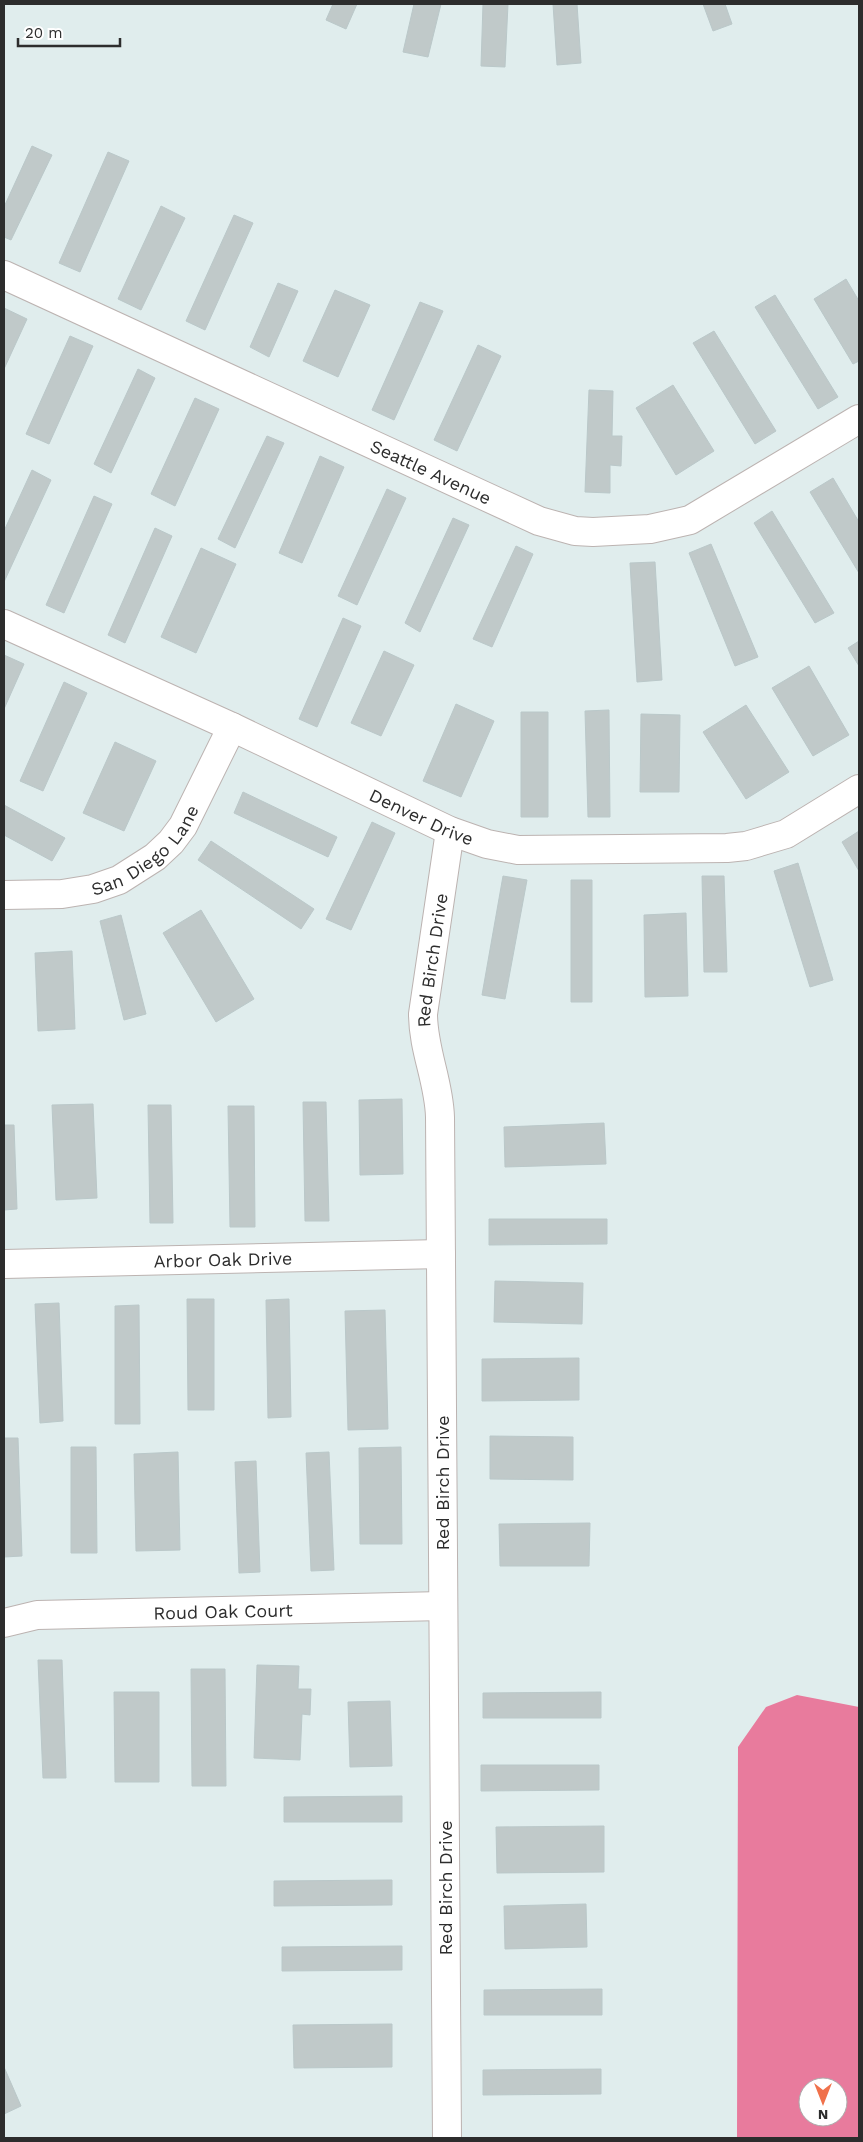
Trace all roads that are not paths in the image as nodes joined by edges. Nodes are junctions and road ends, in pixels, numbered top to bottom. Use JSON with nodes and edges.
{"nodes":[{"id":1,"x":4,"y":275,"type":"edge"},
{"id":2,"x":859,"y":419,"type":"edge"},
{"id":3,"x":4,"y":624,"type":"edge"},
{"id":4,"x":232,"y":727,"type":"junction"},
{"id":5,"x":859,"y":789,"type":"edge"},
{"id":6,"x":450,"y":831,"type":"junction"},
{"id":7,"x":4,"y":895,"type":"edge"},
{"id":8,"x":441,"y":1254,"type":"junction"},
{"id":9,"x":4,"y":1264,"type":"edge"},
{"id":10,"x":443,"y":1606,"type":"junction"},
{"id":11,"x":4,"y":1623,"type":"edge"},
{"id":12,"x":447,"y":2138,"type":"edge"}],
"edges":[{"from":1,"to":2,"type":"street","name":"Seattle Avenue"},
{"from":3,"to":4,"type":"street","name":"Denver Drive"},
{"from":4,"to":6,"type":"street","name":"Denver Drive"},
{"from":4,"to":7,"type":"street","name":"San Diego Lane"},
{"from":5,"to":6,"type":"street","name":"Denver Drive"},
{"from":6,"to":8,"type":"street","name":"Red Birch Drive"},
{"from":8,"to":9,"type":"street","name":"Arbor Oak Drive"},
{"from":8,"to":10,"type":"street","name":"Red Birch Drive"},
{"from":10,"to":11,"type":"street","name":"Roud Oak Court"},
{"from":10,"to":12,"type":"street","name":"Red Birch Drive"}]}
